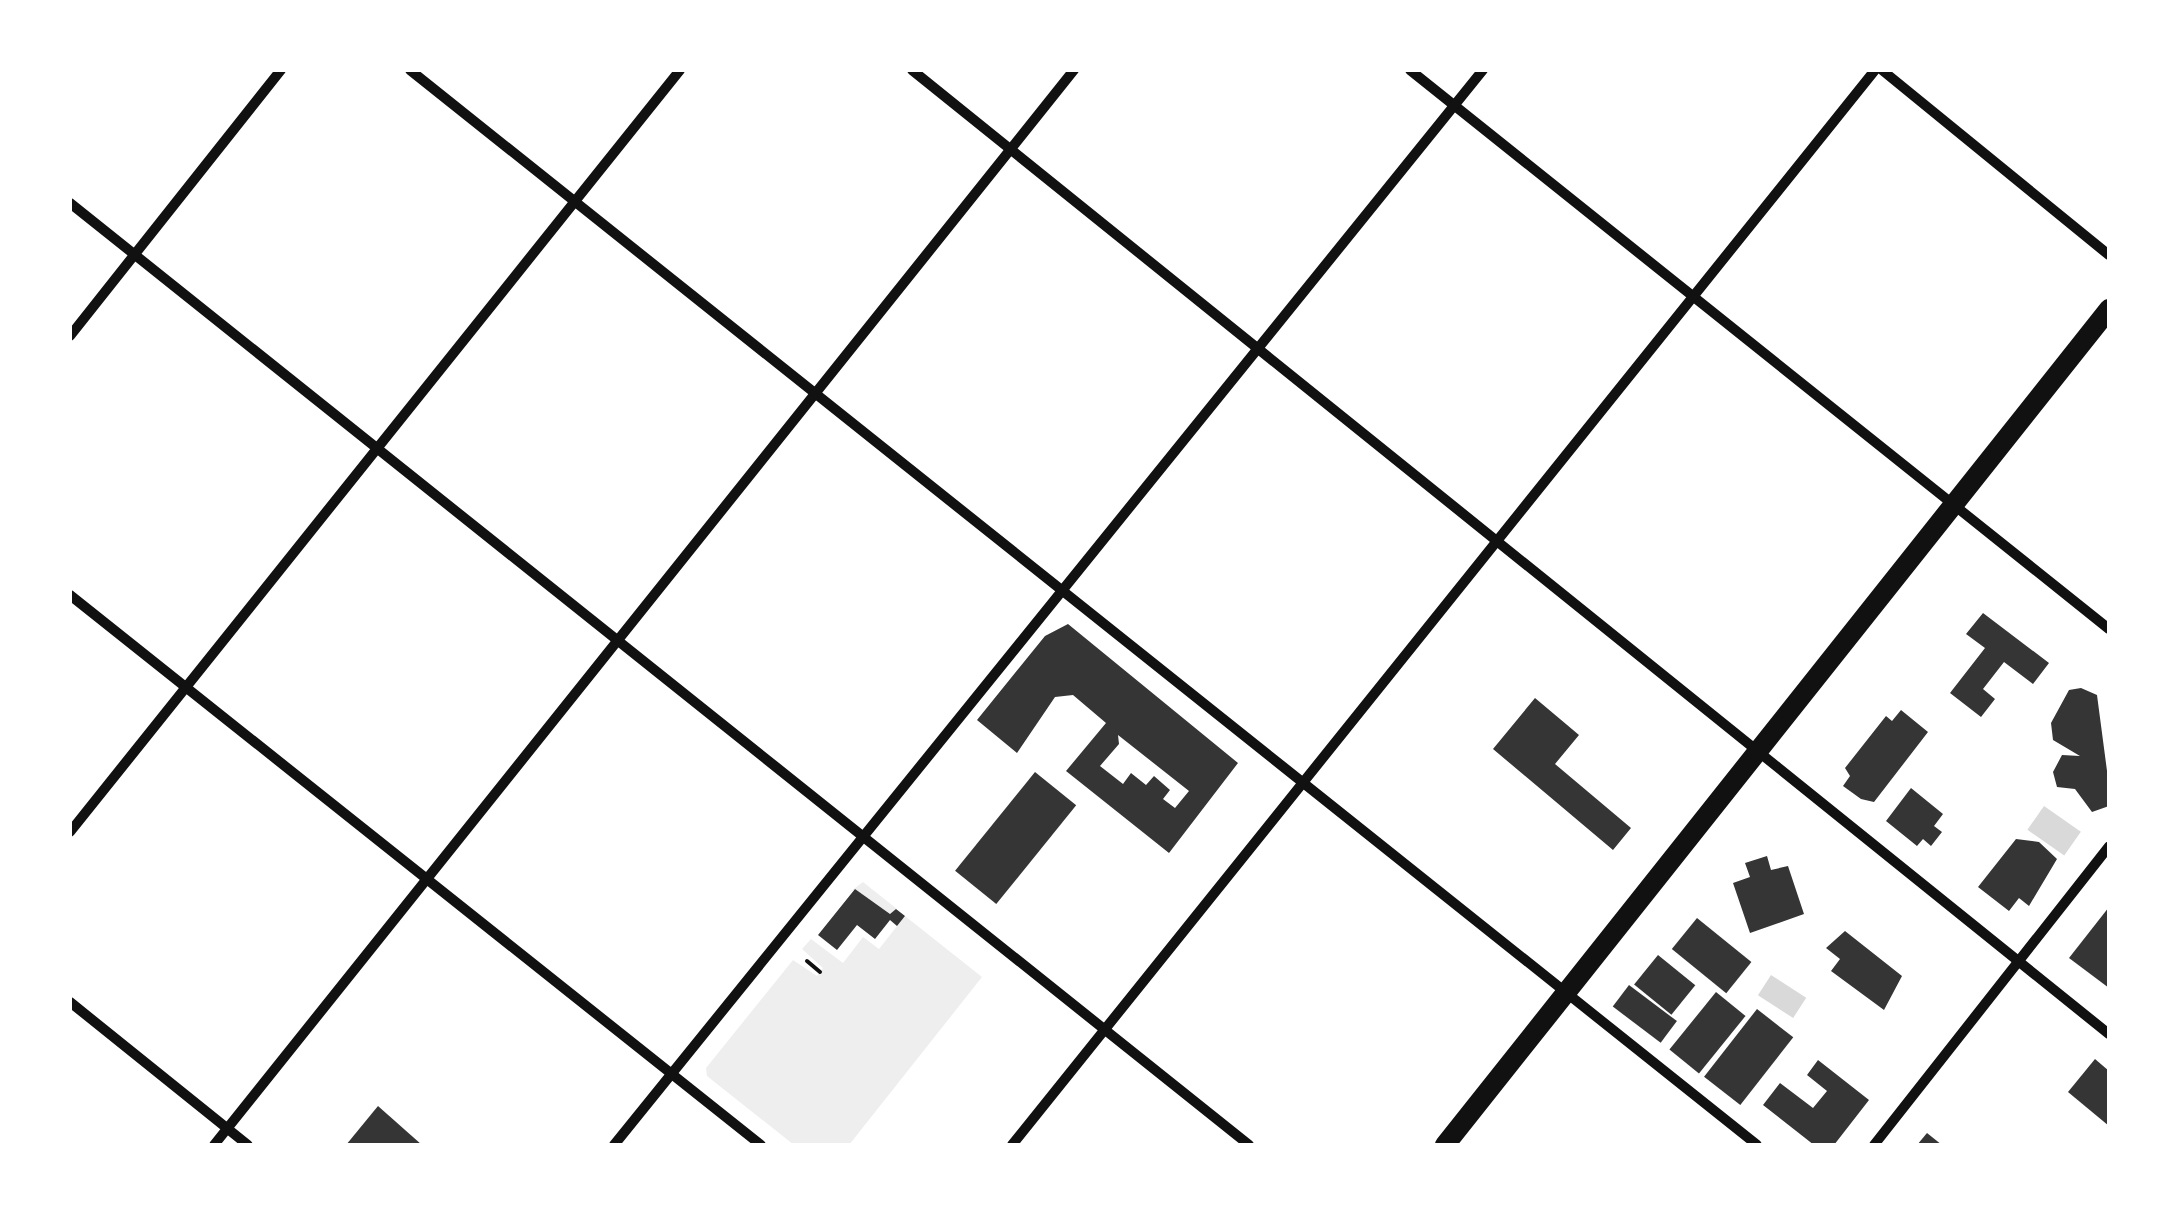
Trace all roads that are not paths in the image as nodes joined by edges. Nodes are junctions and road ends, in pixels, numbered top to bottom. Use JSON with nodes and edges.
{"nodes":[{"id":1,"x":281,"y":70,"type":"edge"},
{"id":2,"x":410,"y":70,"type":"edge"},
{"id":3,"x":680,"y":70,"type":"edge"},
{"id":4,"x":912,"y":70,"type":"edge"},
{"id":5,"x":1074,"y":70,"type":"edge"},
{"id":6,"x":1410,"y":70,"type":"edge"},
{"id":7,"x":1483,"y":70,"type":"edge"},
{"id":8,"x":1879,"y":70,"type":"edge"},
{"id":9,"x":1454,"y":105,"type":"junction"},
{"id":10,"x":1011,"y":149,"type":"junction"},
{"id":11,"x":70,"y":202,"type":"edge"},
{"id":12,"x":575,"y":202,"type":"junction"},
{"id":13,"x":135,"y":254,"type":"junction"},
{"id":14,"x":2109,"y":255,"type":"edge"},
{"id":15,"x":1693,"y":296,"type":"junction"},
{"id":16,"x":2109,"y":309,"type":"edge"},
{"id":17,"x":70,"y":336,"type":"edge"},
{"id":18,"x":1260,"y":348,"type":"junction"},
{"id":19,"x":816,"y":394,"type":"junction"},
{"id":20,"x":378,"y":448,"type":"junction"},
{"id":21,"x":1953,"y":505,"type":"junction"},
{"id":22,"x":1496,"y":538,"type":"junction"},
{"id":23,"x":1062,"y":591,"type":"junction"},
{"id":24,"x":70,"y":595,"type":"edge"},
{"id":25,"x":2109,"y":629,"type":"edge"},
{"id":26,"x":618,"y":644,"type":"junction"},
{"id":27,"x":188,"y":688,"type":"junction"},
{"id":28,"x":1758,"y":750,"type":"junction"},
{"id":29,"x":1301,"y":782,"type":"junction"},
{"id":30,"x":70,"y":832,"type":"edge"},
{"id":31,"x":860,"y":838,"type":"junction"},
{"id":32,"x":2109,"y":846,"type":"edge"},
{"id":33,"x":428,"y":880,"type":"junction"},
{"id":34,"x":2018,"y":960,"type":"junction"},
{"id":35,"x":1566,"y":993,"type":"junction"},
{"id":36,"x":70,"y":1002,"type":"edge"},
{"id":37,"x":1102,"y":1032,"type":"junction"},
{"id":38,"x":2109,"y":1034,"type":"edge"},
{"id":39,"x":671,"y":1073,"type":"junction"},
{"id":40,"x":227,"y":1128,"type":"junction"},
{"id":41,"x":214,"y":1145,"type":"edge"},
{"id":42,"x":248,"y":1145,"type":"edge"},
{"id":43,"x":614,"y":1145,"type":"edge"},
{"id":44,"x":761,"y":1145,"type":"edge"},
{"id":45,"x":1012,"y":1145,"type":"edge"},
{"id":46,"x":1249,"y":1145,"type":"edge"},
{"id":47,"x":1445,"y":1145,"type":"edge"},
{"id":48,"x":1756,"y":1145,"type":"edge"},
{"id":49,"x":1874,"y":1145,"type":"edge"}],
"edges":[{"from":1,"to":13,"type":"street"},
{"from":2,"to":12,"type":"street"},
{"from":3,"to":12,"type":"street"},
{"from":4,"to":10,"type":"street"},
{"from":5,"to":10,"type":"street"},
{"from":6,"to":9,"type":"street"},
{"from":7,"to":9,"type":"street"},
{"from":8,"to":14,"type":"street"},
{"from":8,"to":15,"type":"street"},
{"from":9,"to":15,"type":"street"},
{"from":9,"to":18,"type":"street"},
{"from":10,"to":18,"type":"street"},
{"from":10,"to":19,"type":"street"},
{"from":11,"to":13,"type":"street"},
{"from":12,"to":19,"type":"street"},
{"from":12,"to":20,"type":"street"},
{"from":13,"to":17,"type":"street"},
{"from":13,"to":20,"type":"street"},
{"from":15,"to":21,"type":"street"},
{"from":15,"to":22,"type":"street"},
{"from":16,"to":21,"type":"main road"},
{"from":18,"to":22,"type":"street"},
{"from":18,"to":23,"type":"street"},
{"from":19,"to":23,"type":"street"},
{"from":19,"to":26,"type":"street"},
{"from":20,"to":26,"type":"street"},
{"from":20,"to":27,"type":"street"},
{"from":21,"to":25,"type":"street"},
{"from":21,"to":28,"type":"main road"},
{"from":22,"to":28,"type":"street"},
{"from":22,"to":29,"type":"street"},
{"from":23,"to":29,"type":"street"},
{"from":23,"to":31,"type":"street"},
{"from":24,"to":27,"type":"street"},
{"from":26,"to":31,"type":"street"},
{"from":26,"to":33,"type":"street"},
{"from":27,"to":30,"type":"street"},
{"from":27,"to":33,"type":"street"},
{"from":28,"to":34,"type":"street"},
{"from":28,"to":35,"type":"main road"},
{"from":29,"to":35,"type":"street"},
{"from":29,"to":37,"type":"street"},
{"from":31,"to":37,"type":"street"},
{"from":31,"to":39,"type":"street"},
{"from":32,"to":34,"type":"street"},
{"from":33,"to":39,"type":"street"},
{"from":33,"to":40,"type":"street"},
{"from":34,"to":38,"type":"street"},
{"from":34,"to":49,"type":"street"},
{"from":35,"to":47,"type":"main road"},
{"from":35,"to":48,"type":"street"},
{"from":36,"to":40,"type":"street"},
{"from":37,"to":45,"type":"street"},
{"from":37,"to":46,"type":"street"},
{"from":39,"to":43,"type":"street"},
{"from":39,"to":44,"type":"street"},
{"from":40,"to":41,"type":"street"},
{"from":40,"to":42,"type":"street"}]}
